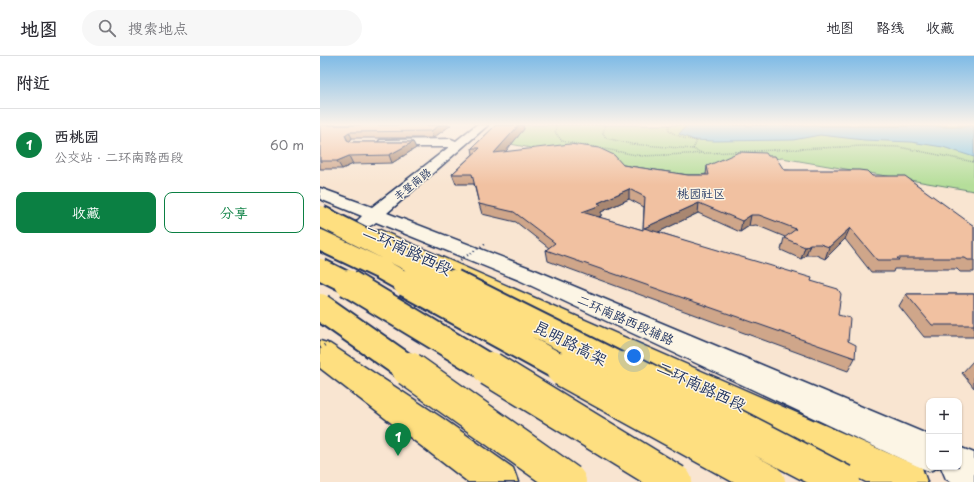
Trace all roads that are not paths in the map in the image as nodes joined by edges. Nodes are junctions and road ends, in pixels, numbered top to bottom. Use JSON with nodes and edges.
{"nodes":[{"id":1,"x":449,"y":145,"type":"edge"},
{"id":2,"x":456,"y":145,"type":"edge"},
{"id":3,"x":320,"y":192,"type":"edge"},
{"id":4,"x":320,"y":210,"type":"edge"},
{"id":5,"x":320,"y":216,"type":"edge"},
{"id":6,"x":361,"y":218,"type":"junction"},
{"id":7,"x":320,"y":240,"type":"edge"},
{"id":8,"x":320,"y":268,"type":"edge"},
{"id":9,"x":320,"y":307,"type":"edge"},
{"id":10,"x":320,"y":352,"type":"edge"},
{"id":11,"x":926,"y":452,"type":"edge"},
{"id":12,"x":962,"y":467,"type":"edge"},
{"id":13,"x":974,"y":472,"type":"edge"},
{"id":14,"x":499,"y":482,"type":"edge"},
{"id":15,"x":569,"y":482,"type":"edge"},
{"id":16,"x":675,"y":482,"type":"edge"},
{"id":17,"x":768,"y":482,"type":"edge"},
{"id":18,"x":843,"y":482,"type":"edge"},
{"id":19,"x":908,"y":482,"type":"edge"}],
"edges":[{"from":1,"to":6,"type":"street","name":"丰登南路"},
{"from":2,"to":6,"type":"street","name":"丰登南路"},
{"from":3,"to":6,"type":"street","name":"二环南路西段辅路"},
{"from":4,"to":6,"type":"main road","name":"二环南路西段"},
{"from":5,"to":18,"type":"main road","name":"昆明路高架","bridge":true},
{"from":6,"to":11,"type":"street","name":"二环南路西段辅路"},
{"from":6,"to":19,"type":"main road","name":"二环南路西段"},
{"from":7,"to":17,"type":"main road","bridge":true},
{"from":8,"to":16,"type":"main road","bridge":true},
{"from":9,"to":15,"type":"main road","bridge":true},
{"from":10,"to":14,"type":"main road"},
{"from":12,"to":13,"type":"street"}]}
